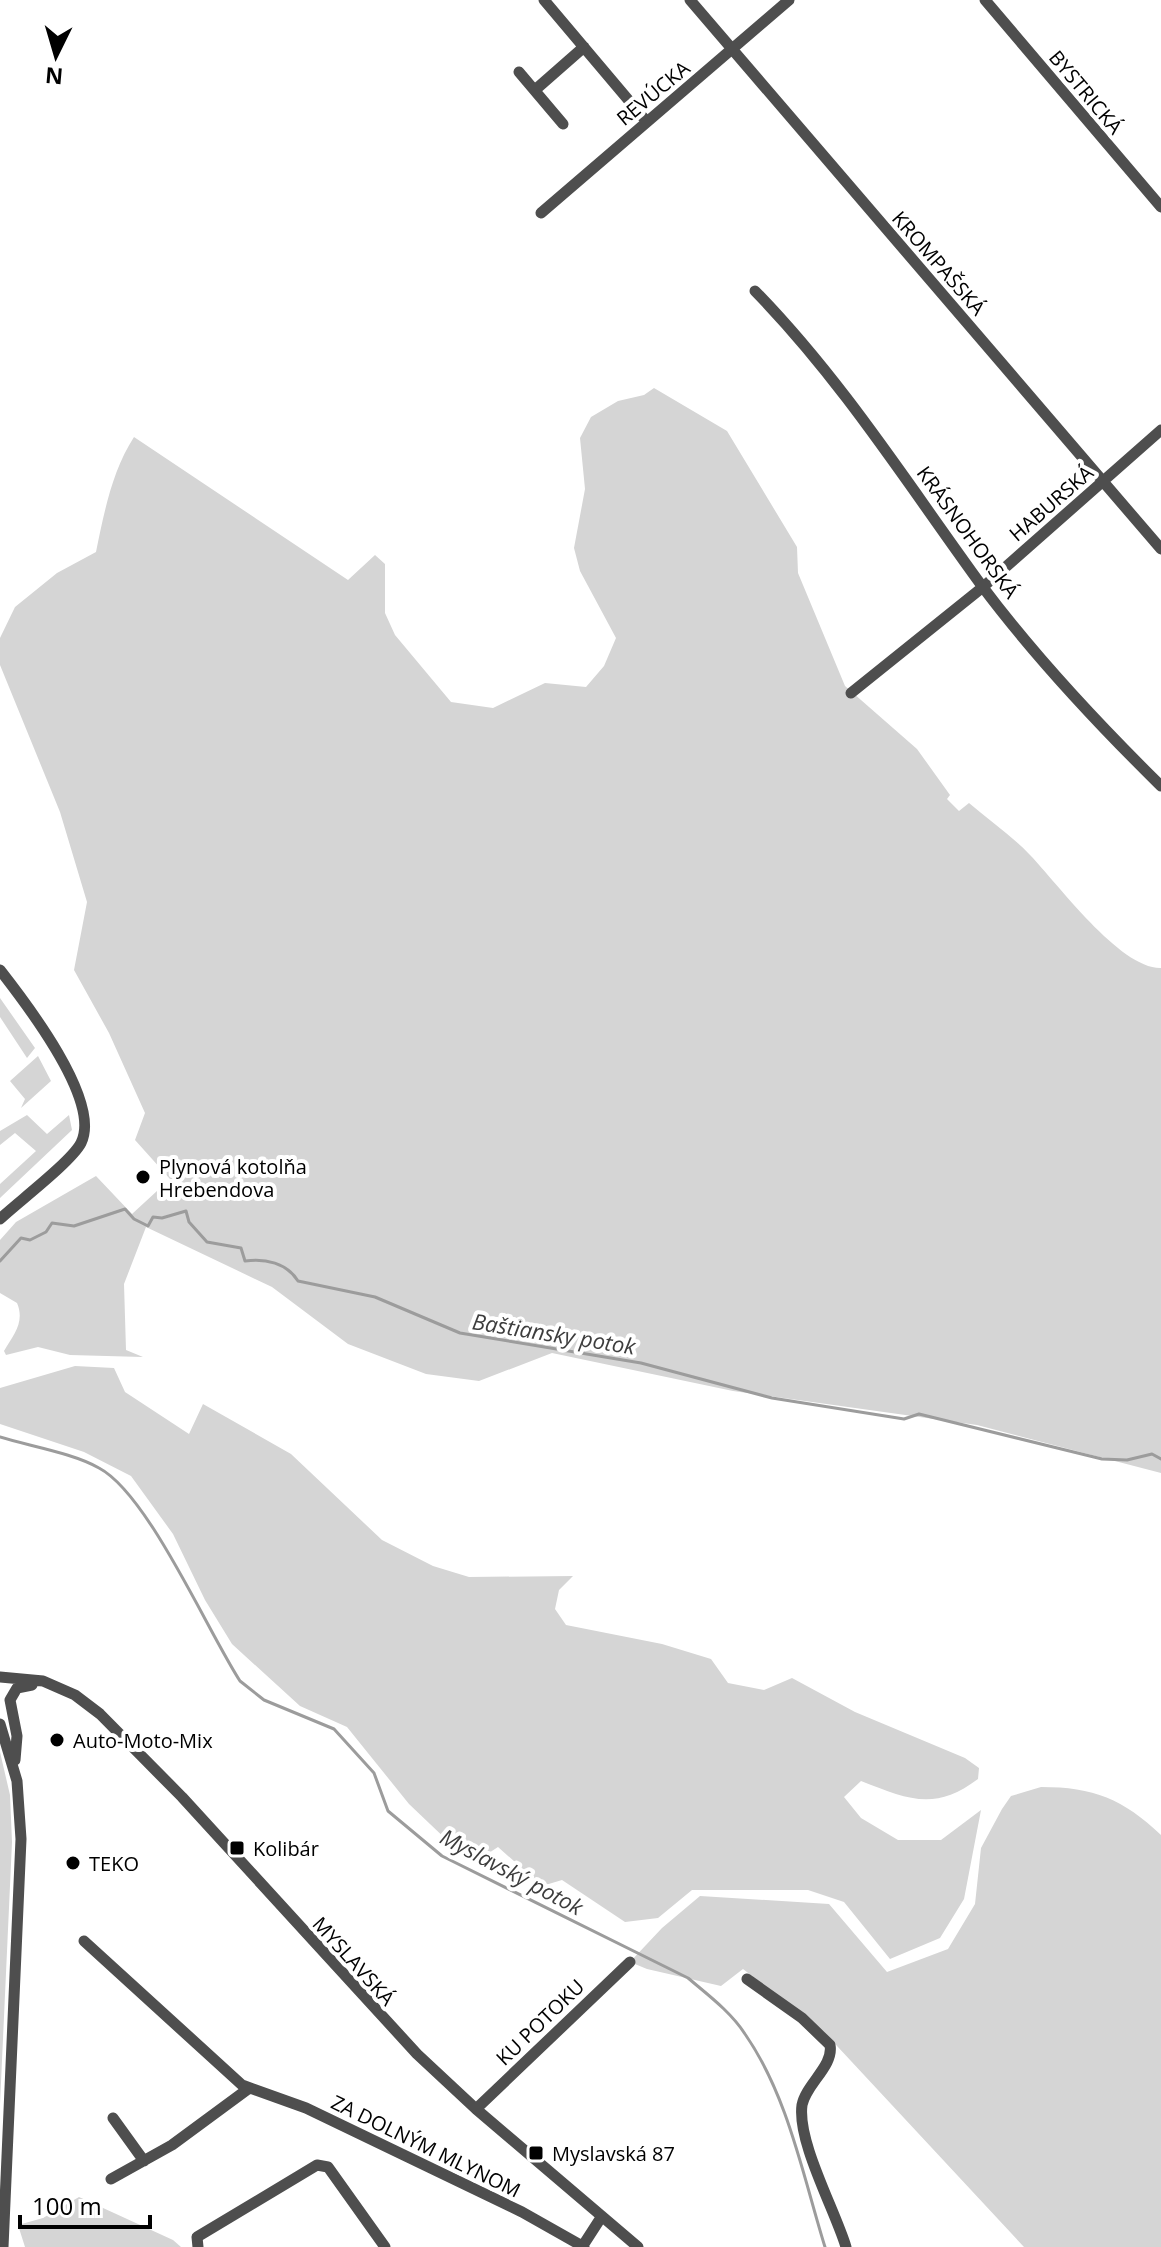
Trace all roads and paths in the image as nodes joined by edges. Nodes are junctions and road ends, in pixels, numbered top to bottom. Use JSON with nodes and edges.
{"nodes":[{"id":1,"x":544,"y":0,"type":"edge"},
{"id":2,"x":690,"y":0,"type":"edge"},
{"id":3,"x":789,"y":0,"type":"edge"},
{"id":4,"x":985,"y":0,"type":"edge"},
{"id":5,"x":584,"y":47,"type":"junction"},
{"id":6,"x":732,"y":50,"type":"junction"},
{"id":7,"x":519,"y":72,"type":"dead end"},
{"id":8,"x":535,"y":90,"type":"junction"},
{"id":9,"x":647,"y":122,"type":"junction"},
{"id":10,"x":563,"y":124,"type":"dead end"},
{"id":11,"x":1161,"y":207,"type":"edge"},
{"id":12,"x":541,"y":213,"type":"dead end"},
{"id":13,"x":755,"y":291,"type":"dead end"},
{"id":14,"x":1161,"y":430,"type":"edge"},
{"id":15,"x":1103,"y":481,"type":"junction"},
{"id":16,"x":1161,"y":549,"type":"edge"},
{"id":17,"x":983,"y":587,"type":"junction"},
{"id":18,"x":851,"y":693,"type":"dead end"},
{"id":19,"x":1161,"y":786,"type":"edge"},
{"id":20,"x":0,"y":970,"type":"edge"},
{"id":21,"x":0,"y":1219,"type":"edge"},
{"id":22,"x":0,"y":1677,"type":"edge"},
{"id":23,"x":19,"y":1687,"type":"junction"},
{"id":24,"x":56,"y":1687,"type":"junction"},
{"id":25,"x":0,"y":1692,"type":"edge"},
{"id":26,"x":0,"y":1724,"type":"edge"},
{"id":27,"x":15,"y":1771,"type":"junction"},
{"id":28,"x":84,"y":1941,"type":"dead end"},
{"id":29,"x":630,"y":1962,"type":"dead end"},
{"id":30,"x":747,"y":1979,"type":"dead end"},
{"id":31,"x":248,"y":2089,"type":"junction"},
{"id":32,"x":476,"y":2109,"type":"junction"},
{"id":33,"x":113,"y":2118,"type":"dead end"},
{"id":34,"x":144,"y":2161,"type":"junction"},
{"id":35,"x":111,"y":2179,"type":"dead end"},
{"id":36,"x":602,"y":2216,"type":"junction"},
{"id":37,"x":3,"y":2247,"type":"edge"},
{"id":38,"x":198,"y":2247,"type":"edge"},
{"id":39,"x":385,"y":2247,"type":"edge"},
{"id":40,"x":583,"y":2247,"type":"edge"},
{"id":41,"x":638,"y":2247,"type":"edge"},
{"id":42,"x":846,"y":2247,"type":"edge"}],
"edges":[{"from":1,"to":5,"type":"street"},
{"from":2,"to":6,"type":"street","name":"KROMPAŠSKÁ"},
{"from":3,"to":6,"type":"street","name":"REVÚCKA"},
{"from":4,"to":11,"type":"street","name":"BYSTRICKÁ"},
{"from":5,"to":8,"type":"street"},
{"from":5,"to":9,"type":"street"},
{"from":6,"to":9,"type":"street","name":"REVÚCKA"},
{"from":6,"to":15,"type":"street","name":"KROMPAŠSKÁ"},
{"from":7,"to":8,"type":"street"},
{"from":8,"to":10,"type":"street"},
{"from":9,"to":12,"type":"street","name":"REVÚCKA"},
{"from":13,"to":17,"type":"street","name":"KRÁSNOHORSKÁ"},
{"from":14,"to":15,"type":"street","name":"HABURSKÁ"},
{"from":15,"to":16,"type":"street","name":"KROMPAŠSKÁ"},
{"from":15,"to":17,"type":"street","name":"HABURSKÁ"},
{"from":17,"to":18,"type":"street","name":"HABURSKÁ"},
{"from":17,"to":19,"type":"street","name":"KRÁSNOHORSKÁ"},
{"from":20,"to":21,"type":"street"},
{"from":22,"to":24,"type":"street","name":"MYSLAVSKÁ"},
{"from":23,"to":24,"type":"street"},
{"from":23,"to":25,"type":"street"},
{"from":23,"to":27,"type":"street"},
{"from":24,"to":32,"type":"street","name":"MYSLAVSKÁ"},
{"from":26,"to":27,"type":"street"},
{"from":27,"to":37,"type":"street"},
{"from":28,"to":31,"type":"street","name":"ZA DOLNÝM MLYNOM"},
{"from":29,"to":32,"type":"street","name":"KU POTOKU"},
{"from":30,"to":42,"type":"street"},
{"from":31,"to":34,"type":"street"},
{"from":31,"to":40,"type":"street","name":"ZA DOLNÝM MLYNOM"},
{"from":32,"to":36,"type":"street","name":"MYSLAVSKÁ"},
{"from":33,"to":34,"type":"street"},
{"from":34,"to":35,"type":"street"},
{"from":36,"to":40,"type":"street"},
{"from":36,"to":41,"type":"street","name":"MYSLAVSKÁ"},
{"from":38,"to":39,"type":"street"}]}
